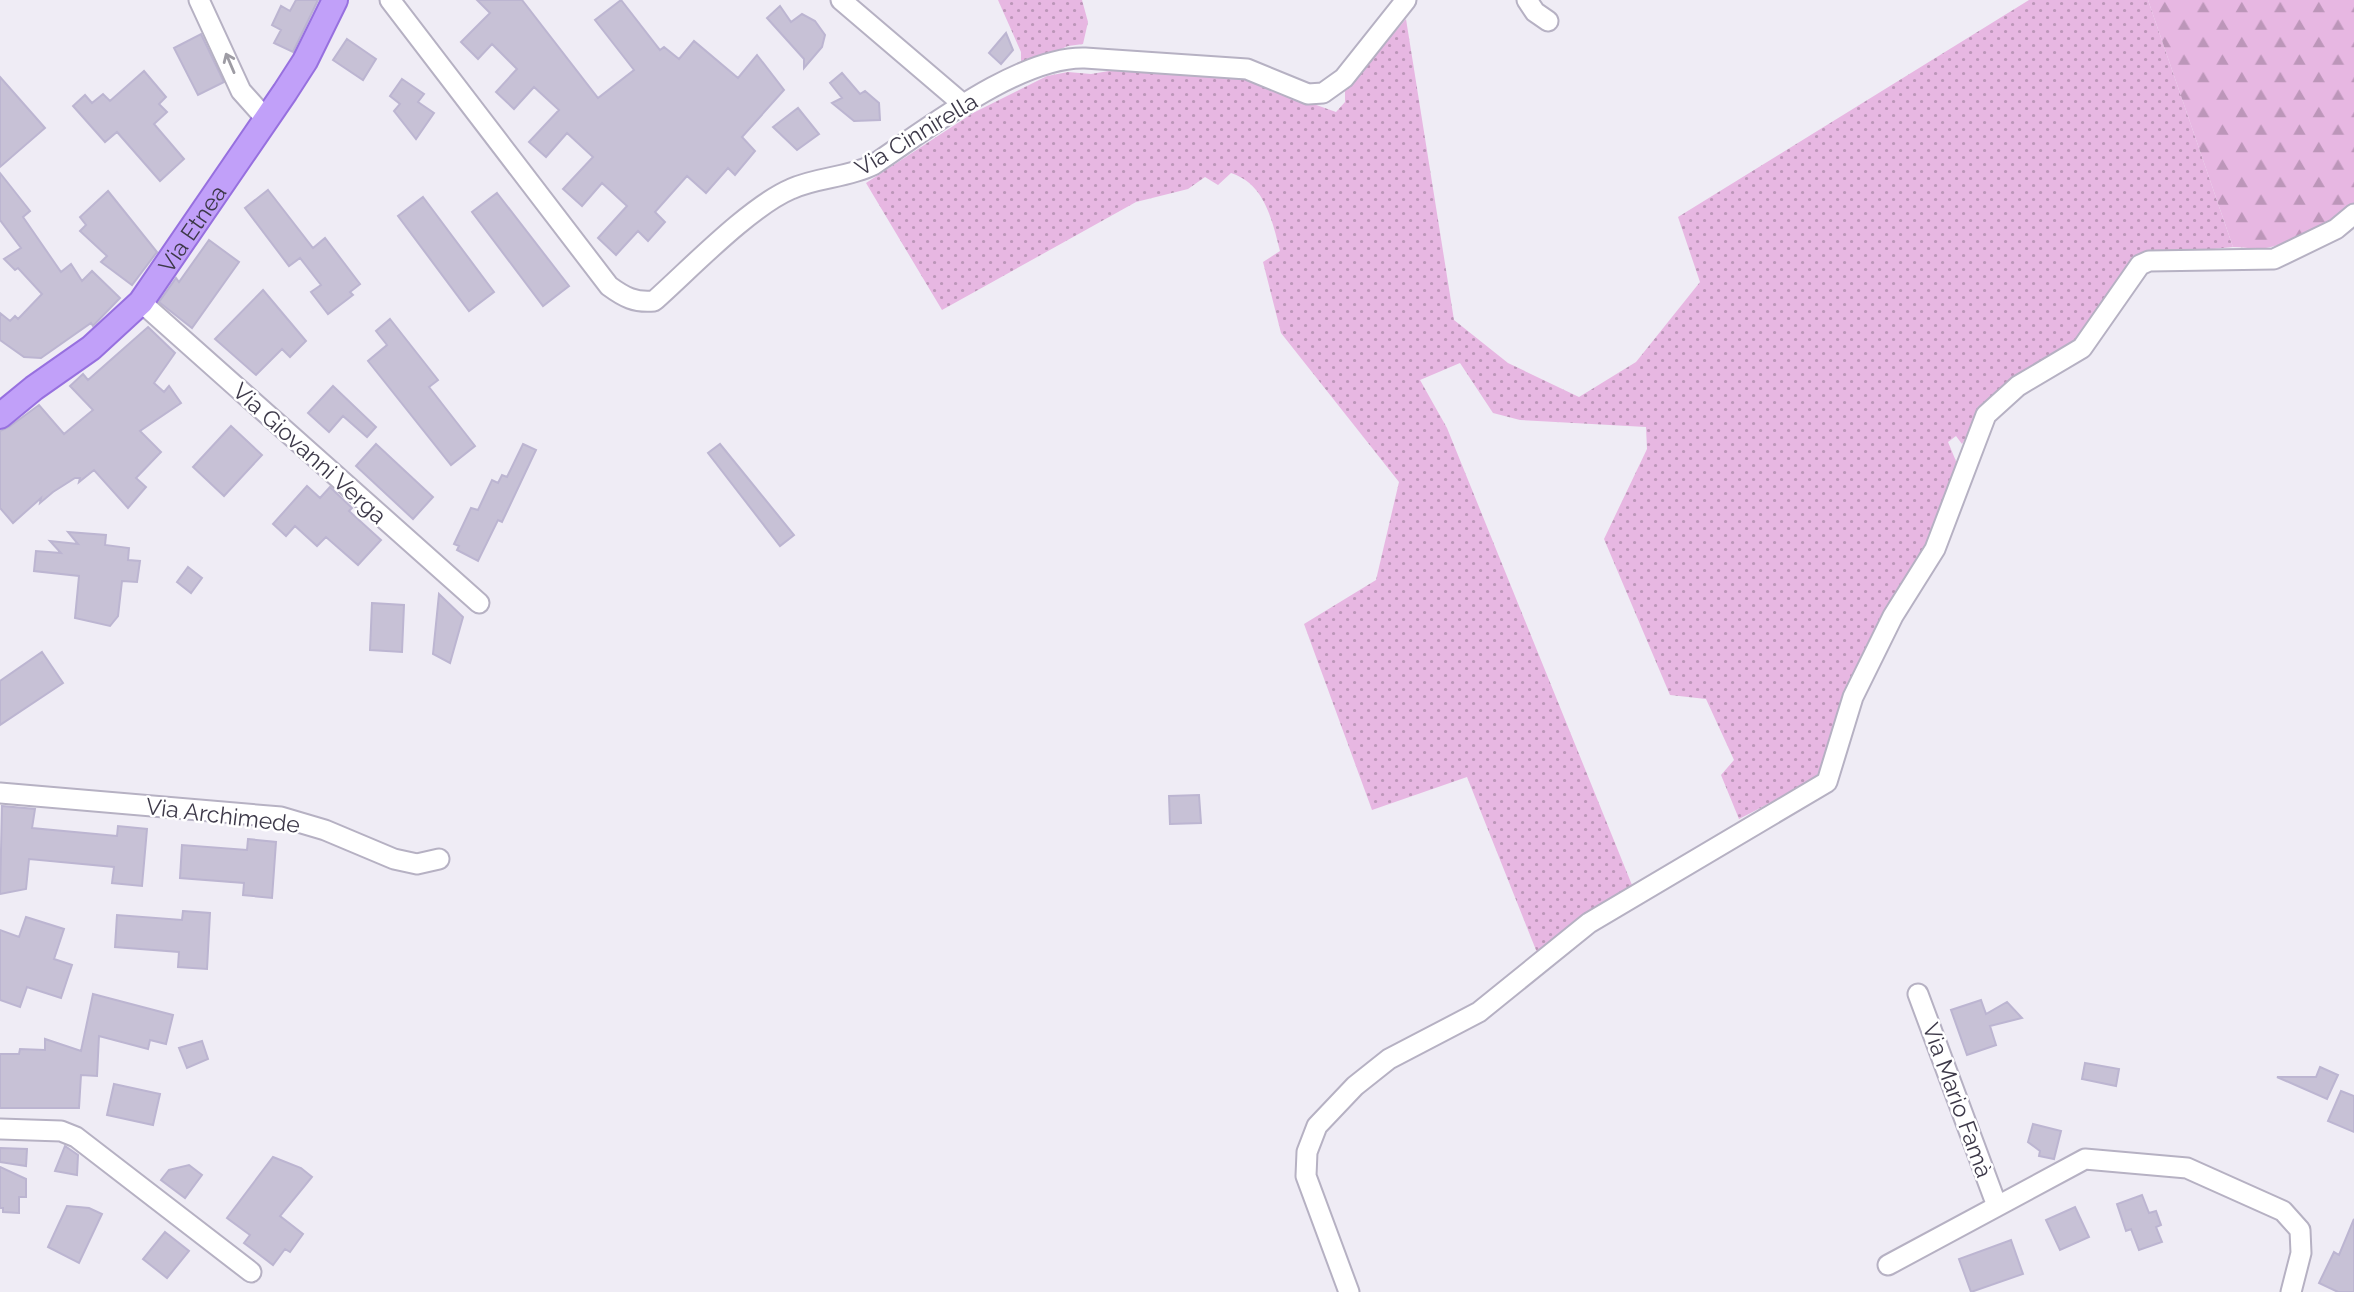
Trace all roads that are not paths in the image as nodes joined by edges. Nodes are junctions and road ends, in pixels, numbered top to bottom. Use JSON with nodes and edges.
{"nodes":[{"id":1,"x":199,"y":0,"type":"edge"},
{"id":2,"x":335,"y":0,"type":"edge"},
{"id":3,"x":390,"y":0,"type":"edge"},
{"id":4,"x":841,"y":0,"type":"edge"},
{"id":5,"x":1406,"y":0,"type":"edge"},
{"id":6,"x":1527,"y":0,"type":"edge"},
{"id":7,"x":1548,"y":21,"type":"dead end"},
{"id":8,"x":964,"y":105,"type":"junction"},
{"id":9,"x":267,"y":120,"type":"junction"},
{"id":10,"x":2354,"y":214,"type":"edge"},
{"id":11,"x":141,"y":302,"type":"junction"},
{"id":12,"x":0,"y":416,"type":"edge"},
{"id":13,"x":479,"y":603,"type":"dead end"},
{"id":14,"x":0,"y":793,"type":"edge"},
{"id":15,"x":439,"y":859,"type":"dead end"},
{"id":16,"x":1919,"y":994,"type":"dead end"},
{"id":17,"x":0,"y":1129,"type":"edge"},
{"id":18,"x":1997,"y":1206,"type":"junction"},
{"id":19,"x":1888,"y":1265,"type":"dead end"},
{"id":20,"x":251,"y":1272,"type":"dead end"},
{"id":21,"x":1349,"y":1292,"type":"edge"},
{"id":22,"x":2291,"y":1292,"type":"edge"}],
"edges":[{"from":9,"to":1,"type":"street","one_way":true},
{"from":2,"to":9,"type":"main road","name":"Via Etnea"},
{"from":3,"to":8,"type":"street","name":"Via Cinnirella"},
{"from":4,"to":8,"type":"street"},
{"from":5,"to":8,"type":"street","name":"Via Cinnirella"},
{"from":6,"to":7,"type":"street"},
{"from":9,"to":11,"type":"main road","name":"Via Etnea"},
{"from":10,"to":21,"type":"street"},
{"from":11,"to":12,"type":"main road","name":"Via Etnea"},
{"from":11,"to":13,"type":"street","name":"Via Giovanni Verga"},
{"from":14,"to":15,"type":"street","name":"Via Archimede"},
{"from":16,"to":18,"type":"street","name":"Via Mario Famà"},
{"from":17,"to":20,"type":"street"},
{"from":18,"to":19,"type":"street","name":"Via Mario Famà"},
{"from":18,"to":22,"type":"street","name":"Via Mario Famà"}]}
